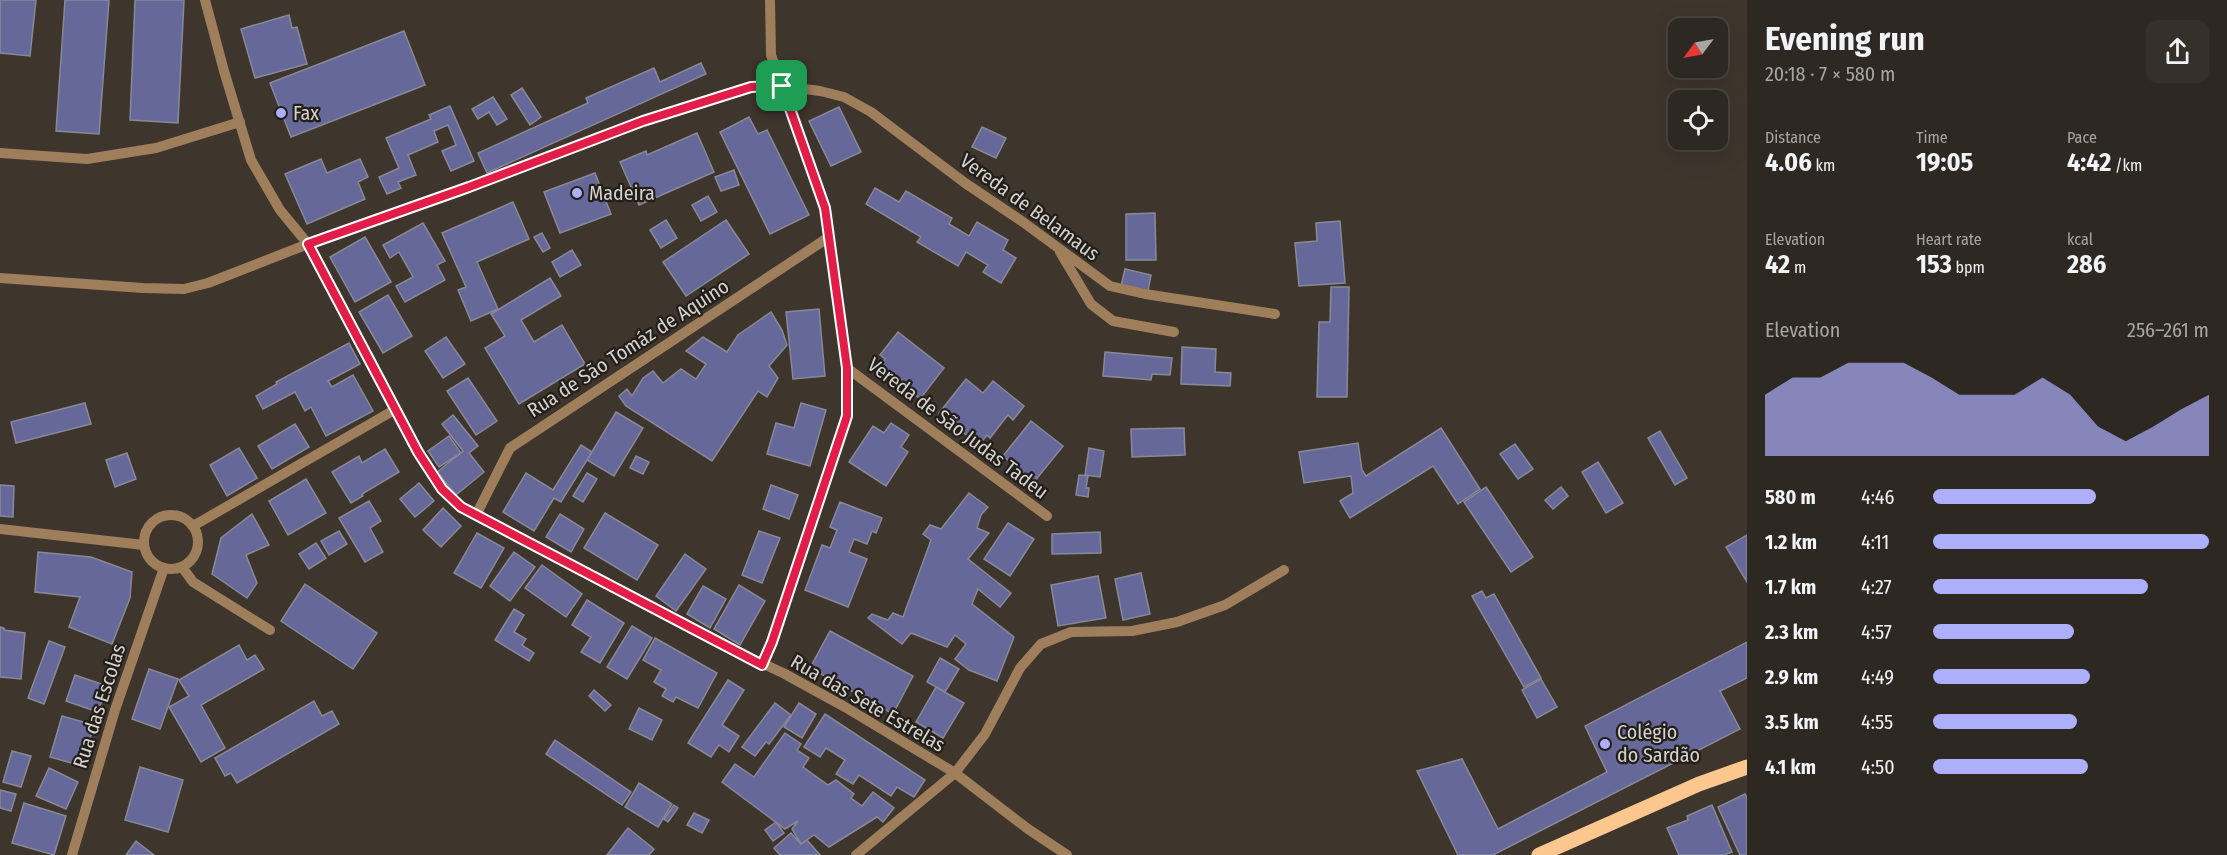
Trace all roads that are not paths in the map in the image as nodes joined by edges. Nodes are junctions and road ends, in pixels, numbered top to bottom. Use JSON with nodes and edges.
{"nodes":[{"id":1,"x":206,"y":0,"type":"edge"},
{"id":2,"x":770,"y":0,"type":"edge"},
{"id":3,"x":782,"y":86,"type":"junction"},
{"id":4,"x":240,"y":122,"type":"junction"},
{"id":5,"x":0,"y":153,"type":"edge"},
{"id":6,"x":829,"y":237,"type":"junction"},
{"id":7,"x":308,"y":244,"type":"junction"},
{"id":8,"x":1059,"y":249,"type":"junction"},
{"id":9,"x":0,"y":278,"type":"edge"},
{"id":10,"x":1275,"y":314,"type":"dead end"},
{"id":11,"x":1174,"y":332,"type":"dead end"},
{"id":12,"x":847,"y":368,"type":"junction"},
{"id":13,"x":396,"y":409,"type":"junction"},
{"id":14,"x":476,"y":515,"type":"junction"},
{"id":15,"x":1047,"y":516,"type":"dead end"},
{"id":16,"x":193,"y":526,"type":"junction"},
{"id":17,"x":0,"y":529,"type":"edge"},
{"id":18,"x":144,"y":545,"type":"junction"},
{"id":19,"x":182,"y":567,"type":"junction"},
{"id":20,"x":164,"y":568,"type":"junction"},
{"id":21,"x":1284,"y":570,"type":"dead end"},
{"id":22,"x":270,"y":630,"type":"dead end"},
{"id":23,"x":762,"y":665,"type":"junction"},
{"id":24,"x":1747,"y":767,"type":"edge"},
{"id":25,"x":955,"y":774,"type":"junction"},
{"id":26,"x":72,"y":855,"type":"edge"},
{"id":27,"x":856,"y":855,"type":"edge"},
{"id":28,"x":1067,"y":855,"type":"edge"},
{"id":29,"x":1539,"y":855,"type":"edge"}],
"edges":[{"from":1,"to":4,"type":"street","name":"Rua das Sete Estrelas"},
{"from":2,"to":3,"type":"street"},
{"from":3,"to":6,"type":"street"},
{"from":3,"to":7,"type":"street","name":"Vereda de Belamaus"},
{"from":3,"to":8,"type":"street","name":"Vereda de Belamaus"},
{"from":4,"to":5,"type":"street"},
{"from":4,"to":7,"type":"street","name":"Rua das Sete Estrelas"},
{"from":6,"to":12,"type":"street"},
{"from":6,"to":14,"type":"street","name":"Rua de São Tomáz de Aquino"},
{"from":7,"to":9,"type":"street","name":"Vereda de Belamaus"},
{"from":7,"to":13,"type":"street","name":"Rua das Sete Estrelas"},
{"from":8,"to":10,"type":"street","name":"Vereda de Belamaus"},
{"from":8,"to":11,"type":"street"},
{"from":12,"to":15,"type":"street","name":"Vereda de São Judas Tadeu"},
{"from":12,"to":23,"type":"street"},
{"from":13,"to":14,"type":"street","name":"Rua das Sete Estrelas"},
{"from":13,"to":16,"type":"street"},
{"from":14,"to":23,"type":"street","name":"Rua das Sete Estrelas"},
{"from":16,"to":18,"type":"street"},
{"from":16,"to":19,"type":"street"},
{"from":17,"to":18,"type":"street"},
{"from":18,"to":20,"type":"street"},
{"from":19,"to":20,"type":"street"},
{"from":19,"to":22,"type":"street"},
{"from":20,"to":26,"type":"street","name":"Rua das Escolas"},
{"from":21,"to":25,"type":"street"},
{"from":23,"to":25,"type":"street","name":"Rua das Sete Estrelas"},
{"from":24,"to":29,"type":"main road"},
{"from":25,"to":27,"type":"street"},
{"from":25,"to":28,"type":"street","name":"Rua das Sete Estrelas"}]}
